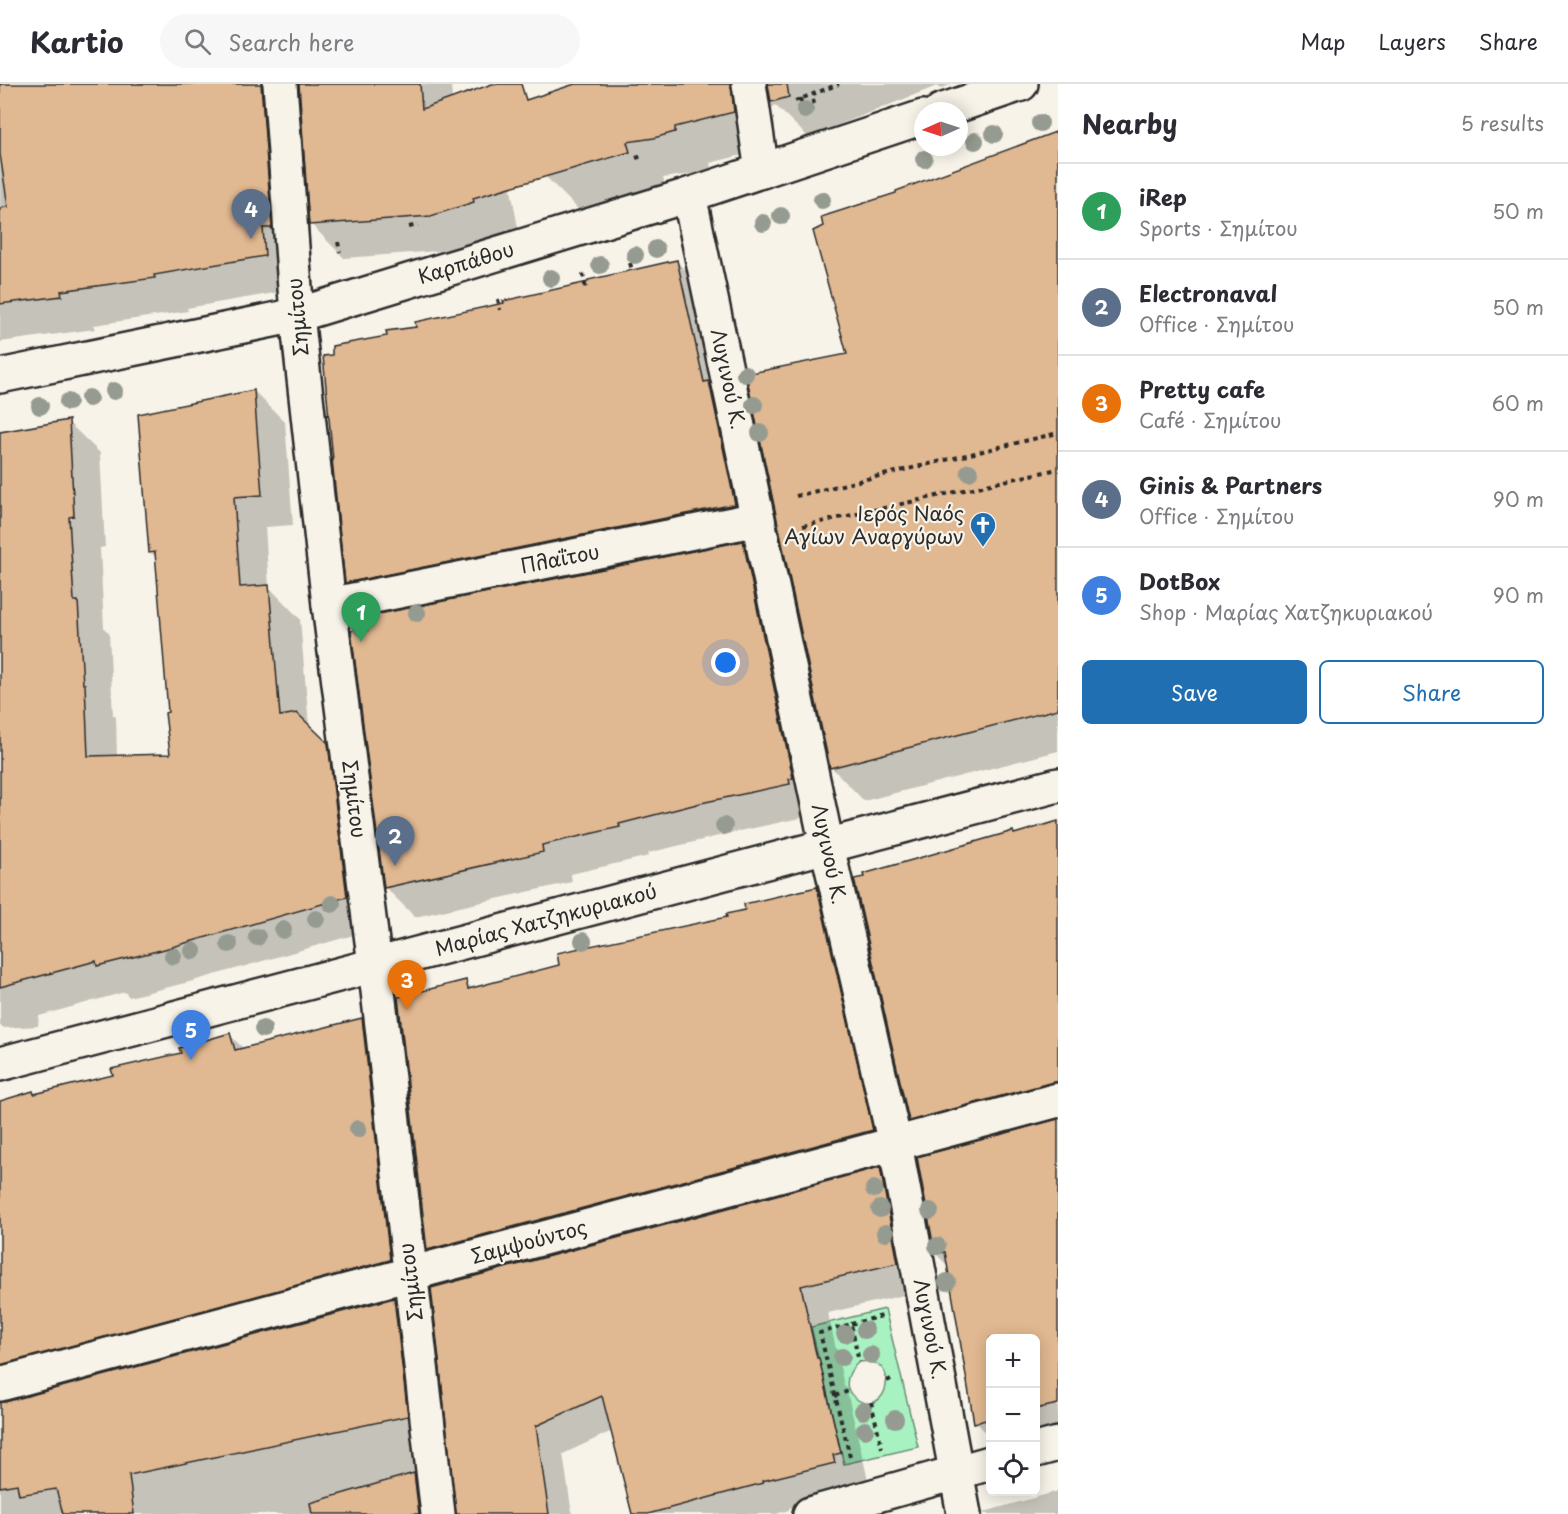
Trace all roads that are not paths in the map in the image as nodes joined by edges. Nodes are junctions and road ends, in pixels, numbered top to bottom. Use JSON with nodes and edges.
{"nodes":[{"id":1,"x":280,"y":84,"type":"edge"},
{"id":2,"x":749,"y":84,"type":"edge"},
{"id":3,"x":1021,"y":84,"type":"edge"},
{"id":4,"x":968,"y":102,"type":"edge"},
{"id":5,"x":914,"y":120,"type":"edge"},
{"id":6,"x":762,"y":171,"type":"junction"},
{"id":7,"x":689,"y":195,"type":"junction"},
{"id":8,"x":297,"y":315,"type":"junction"},
{"id":9,"x":0,"y":376,"type":"edge"},
{"id":10,"x":758,"y":519,"type":"junction"},
{"id":11,"x":329,"y":605,"type":"junction"},
{"id":12,"x":1058,"y":785,"type":"edge"},
{"id":13,"x":827,"y":846,"type":"junction"},
{"id":14,"x":375,"y":965,"type":"junction"},
{"id":15,"x":0,"y":1064,"type":"edge"},
{"id":16,"x":1058,"y":1100,"type":"edge"},
{"id":17,"x":895,"y":1144,"type":"junction"},
{"id":18,"x":410,"y":1274,"type":"junction"},
{"id":19,"x":0,"y":1384,"type":"edge"},
{"id":20,"x":1058,"y":1444,"type":"edge"},
{"id":21,"x":1040,"y":1449,"type":"edge"},
{"id":22,"x":986,"y":1464,"type":"edge"},
{"id":23,"x":956,"y":1472,"type":"junction"},
{"id":24,"x":438,"y":1514,"type":"edge"},
{"id":25,"x":810,"y":1514,"type":"edge"},
{"id":26,"x":964,"y":1514,"type":"edge"}],
"edges":[{"from":1,"to":8,"type":"street","name":"Σημίτου"},
{"from":2,"to":6,"type":"street"},
{"from":3,"to":4,"type":"street"},
{"from":5,"to":6,"type":"street","name":"Καρπάθου"},
{"from":6,"to":7,"type":"street","name":"Καρπάθου"},
{"from":7,"to":8,"type":"street","name":"Καρπάθου"},
{"from":7,"to":10,"type":"street","name":"Λυγινού Κ."},
{"from":8,"to":9,"type":"street","name":"Καρπάθου"},
{"from":8,"to":11,"type":"street","name":"Σημίτου"},
{"from":10,"to":11,"type":"street","name":"Πλαΐτου"},
{"from":10,"to":13,"type":"street","name":"Λυγινού Κ."},
{"from":11,"to":14,"type":"street","name":"Σημίτου"},
{"from":12,"to":13,"type":"street","name":"Μαρίας Χατζηκυριακού"},
{"from":13,"to":14,"type":"street","name":"Μαρίας Χατζηκυριακού"},
{"from":13,"to":17,"type":"street","name":"Λυγινού Κ."},
{"from":14,"to":15,"type":"street","name":"Μαρίας Χατζηκυριακού"},
{"from":14,"to":18,"type":"street","name":"Σημίτου"},
{"from":16,"to":17,"type":"street","name":"Σαμψούντος"},
{"from":17,"to":18,"type":"street","name":"Σαμψούντος"},
{"from":17,"to":23,"type":"street","name":"Λυγινού Κ."},
{"from":18,"to":19,"type":"street","name":"Σαμψούντος"},
{"from":18,"to":24,"type":"street","name":"Σημίτου"},
{"from":20,"to":21,"type":"street"},
{"from":22,"to":23,"type":"street"},
{"from":23,"to":25,"type":"street"},
{"from":23,"to":26,"type":"street","name":"Λυγινού Κ."}]}
